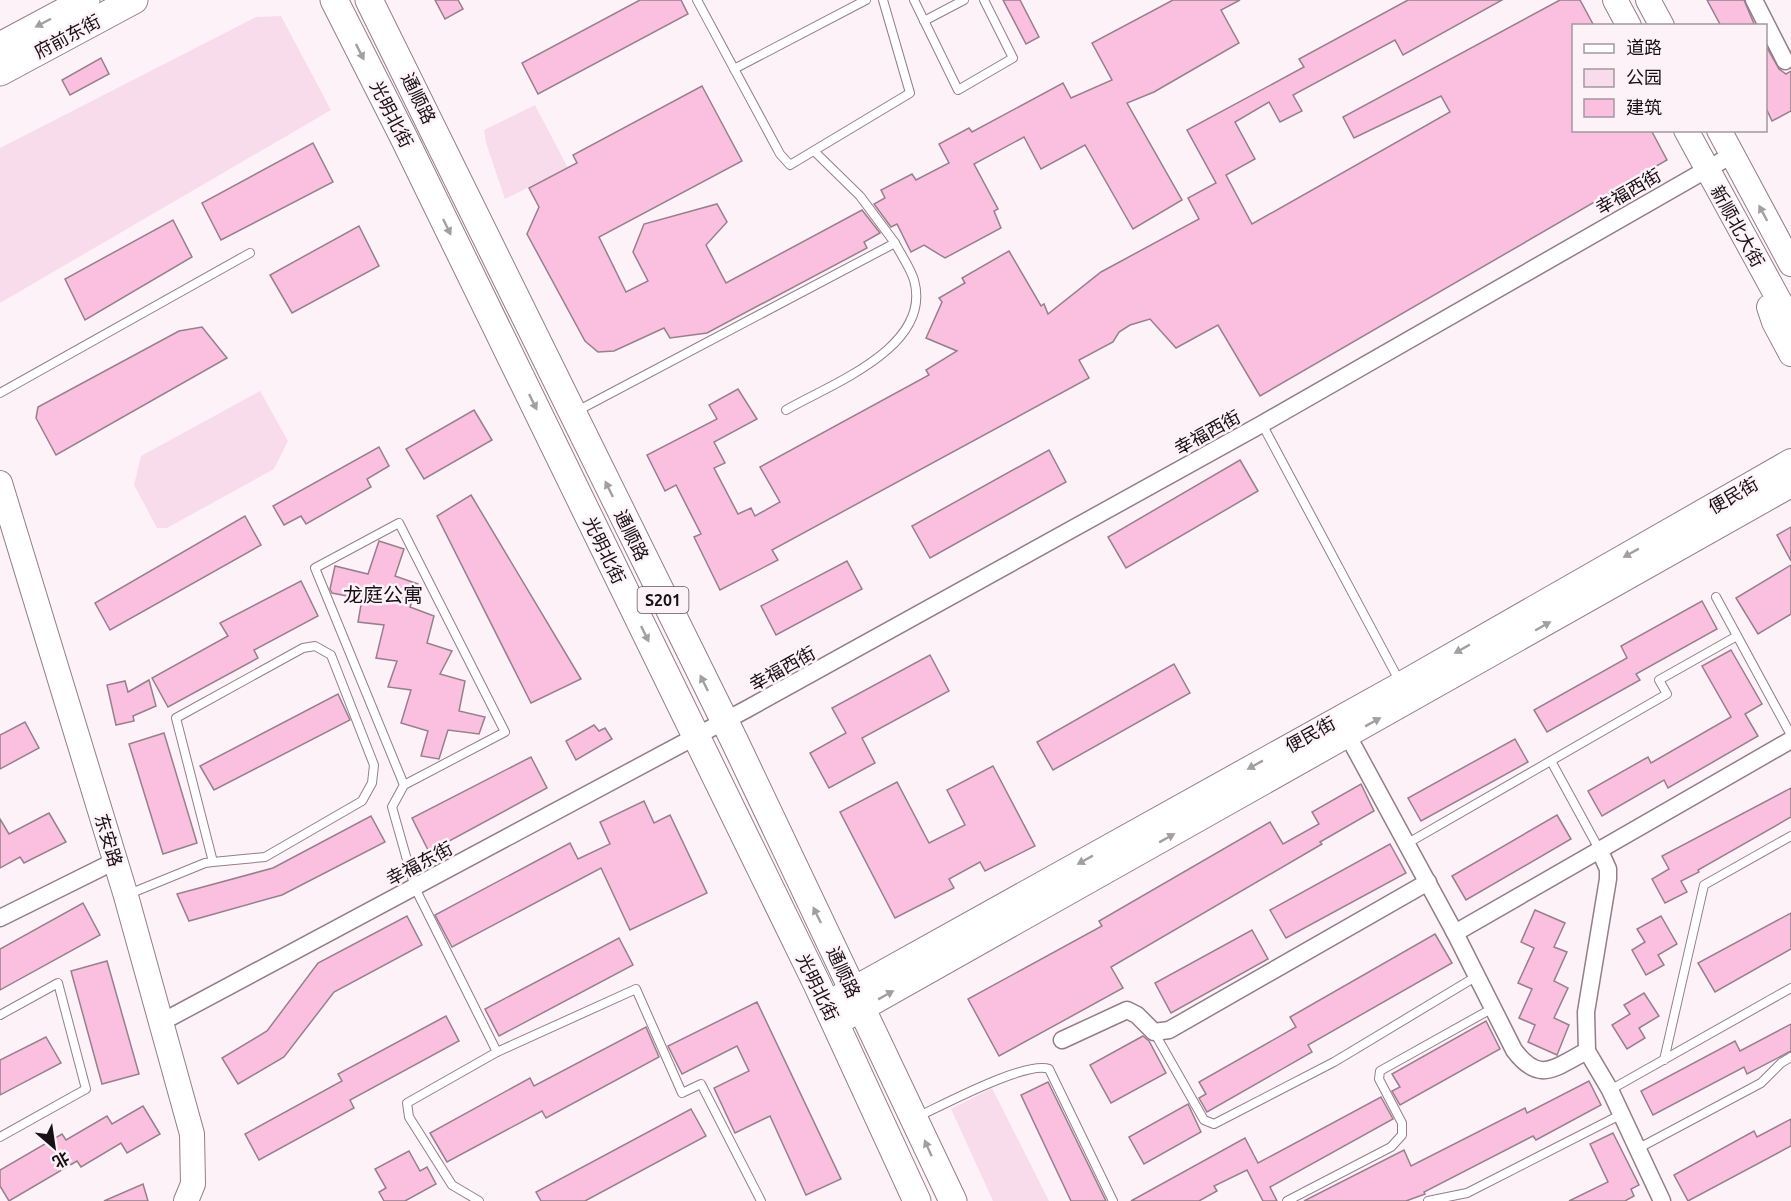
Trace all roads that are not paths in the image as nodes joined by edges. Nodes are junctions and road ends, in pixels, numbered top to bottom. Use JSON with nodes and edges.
{"nodes":[{"id":1,"x":86,"y":0,"type":"edge"},
{"id":2,"x":134,"y":0,"type":"edge"},
{"id":3,"x":334,"y":0,"type":"edge"},
{"id":4,"x":369,"y":0,"type":"edge"},
{"id":5,"x":697,"y":0,"type":"edge"},
{"id":6,"x":866,"y":0,"type":"edge"},
{"id":7,"x":883,"y":0,"type":"edge"},
{"id":8,"x":914,"y":0,"type":"edge"},
{"id":9,"x":964,"y":0,"type":"edge"},
{"id":10,"x":984,"y":0,"type":"edge"},
{"id":11,"x":1615,"y":0,"type":"edge"},
{"id":12,"x":1648,"y":0,"type":"edge"},
{"id":13,"x":1755,"y":0,"type":"edge"},
{"id":14,"x":924,"y":21,"type":"junction"},
{"id":15,"x":1628,"y":24,"type":"edge"},
{"id":16,"x":1661,"y":24,"type":"edge"},
{"id":17,"x":1767,"y":24,"type":"edge"},
{"id":18,"x":1767,"y":24,"type":"edge"},
{"id":19,"x":0,"y":46,"type":"edge"},
{"id":20,"x":1785,"y":61,"type":"dead end"},
{"id":21,"x":734,"y":69,"type":"junction"},
{"id":22,"x":0,"y":72,"type":"edge"},
{"id":23,"x":1687,"y":132,"type":"edge"},
{"id":24,"x":1720,"y":132,"type":"edge"},
{"id":25,"x":814,"y":151,"type":"junction"},
{"id":26,"x":1732,"y":155,"type":"junction"},
{"id":27,"x":1707,"y":169,"type":"junction"},
{"id":28,"x":895,"y":243,"type":"junction"},
{"id":29,"x":250,"y":253,"type":"dead end"},
{"id":30,"x":1790,"y":261,"type":"edge"},
{"id":31,"x":1762,"y":269,"type":"junction"},
{"id":32,"x":1791,"y":322,"type":"edge"},
{"id":33,"x":1791,"y":354,"type":"edge"},
{"id":34,"x":0,"y":393,"type":"edge"},
{"id":35,"x":786,"y":410,"type":"dead end"},
{"id":36,"x":573,"y":413,"type":"junction"},
{"id":37,"x":1262,"y":424,"type":"junction"},
{"id":38,"x":1791,"y":452,"type":"edge"},
{"id":39,"x":1791,"y":461,"type":"edge"},
{"id":40,"x":0,"y":483,"type":"edge"},
{"id":41,"x":1791,"y":485,"type":"edge"},
{"id":42,"x":1791,"y":497,"type":"edge"},
{"id":43,"x":1668,"y":544,"type":"junction"},
{"id":44,"x":1716,"y":597,"type":"dead end"},
{"id":45,"x":1737,"y":636,"type":"junction"},
{"id":46,"x":1406,"y":692,"type":"junction"},
{"id":47,"x":722,"y":722,"type":"junction"},
{"id":48,"x":1791,"y":735,"type":"edge"},
{"id":49,"x":696,"y":736,"type":"junction"},
{"id":50,"x":1348,"y":736,"type":"junction"},
{"id":51,"x":1791,"y":740,"type":"edge"},
{"id":52,"x":1551,"y":761,"type":"junction"},
{"id":53,"x":404,"y":785,"type":"junction"},
{"id":54,"x":1791,"y":836,"type":"edge"},
{"id":55,"x":1408,"y":843,"type":"junction"},
{"id":56,"x":1599,"y":849,"type":"junction"},
{"id":57,"x":115,"y":861,"type":"junction"},
{"id":58,"x":213,"y":862,"type":"junction"},
{"id":59,"x":1428,"y":882,"type":"junction"},
{"id":60,"x":416,"y":888,"type":"junction"},
{"id":61,"x":126,"y":896,"type":"junction"},
{"id":62,"x":0,"y":918,"type":"edge"},
{"id":63,"x":1453,"y":929,"type":"junction"},
{"id":64,"x":1477,"y":976,"type":"junction"},
{"id":65,"x":1791,"y":988,"type":"edge"},
{"id":66,"x":856,"y":999,"type":"junction"},
{"id":67,"x":1493,"y":1008,"type":"junction"},
{"id":68,"x":831,"y":1014,"type":"junction"},
{"id":69,"x":0,"y":1015,"type":"edge"},
{"id":70,"x":160,"y":1023,"type":"junction"},
{"id":71,"x":1154,"y":1032,"type":"junction"},
{"id":72,"x":1062,"y":1040,"type":"dead end"},
{"id":73,"x":1587,"y":1051,"type":"junction"},
{"id":74,"x":497,"y":1052,"type":"junction"},
{"id":75,"x":1791,"y":1058,"type":"edge"},
{"id":76,"x":1664,"y":1060,"type":"junction"},
{"id":77,"x":1610,"y":1090,"type":"junction"},
{"id":78,"x":1622,"y":1114,"type":"junction"},
{"id":79,"x":915,"y":1118,"type":"junction"},
{"id":80,"x":0,"y":1137,"type":"edge"},
{"id":81,"x":1639,"y":1148,"type":"junction"},
{"id":82,"x":186,"y":1201,"type":"edge"},
{"id":83,"x":479,"y":1201,"type":"edge"},
{"id":84,"x":761,"y":1201,"type":"edge"},
{"id":85,"x":917,"y":1201,"type":"edge"},
{"id":86,"x":953,"y":1201,"type":"edge"},
{"id":87,"x":1113,"y":1201,"type":"edge"},
{"id":88,"x":1287,"y":1201,"type":"edge"},
{"id":89,"x":1428,"y":1201,"type":"edge"},
{"id":90,"x":1662,"y":1201,"type":"edge"}],
"edges":[{"from":1,"to":19,"type":"main road","name":"府前东街","one_way":true},
{"from":2,"to":22,"type":"main road","name":"府前东街"},
{"from":3,"to":49,"type":"main road","name":"光明北街","number":"S201","one_way":true},
{"from":4,"to":36,"type":"main road","name":"通顺路","number":"S201"},
{"from":5,"to":21,"type":"lane"},
{"from":6,"to":21,"type":"lane"},
{"from":7,"to":25,"type":"lane"},
{"from":8,"to":14,"type":"lane"},
{"from":9,"to":14,"type":"lane"},
{"from":10,"to":14,"type":"lane"},
{"from":11,"to":15,"type":"street"},
{"from":12,"to":16,"type":"street"},
{"from":13,"to":18,"type":"street"},
{"from":17,"to":20,"type":"street"},
{"from":21,"to":25,"type":"lane"},
{"from":23,"to":27,"type":"street","name":"新顺北大街"},
{"from":24,"to":26,"type":"street","name":"新顺北大街"},
{"from":25,"to":28,"type":"lane"},
{"from":26,"to":27,"type":"street","name":"幸福西街"},
{"from":30,"to":26,"type":"street","name":"新顺北大街","one_way":true},
{"from":27,"to":31,"type":"street","name":"新顺北大街"},
{"from":27,"to":37,"type":"street","name":"幸福西街"},
{"from":28,"to":35,"type":"lane"},
{"from":28,"to":36,"type":"lane"},
{"from":29,"to":34,"type":"lane"},
{"from":31,"to":32,"type":"street","name":"新顺北大街"},
{"from":31,"to":33,"type":"street"},
{"from":47,"to":36,"type":"main road","name":"通顺路","number":"S201","one_way":true},
{"from":37,"to":46,"type":"lane"},
{"from":37,"to":47,"type":"street","name":"幸福西街"},
{"from":38,"to":43,"type":"street"},
{"from":39,"to":43,"type":"street","name":"便民街"},
{"from":40,"to":57,"type":"street","name":"东安路"},
{"from":41,"to":43,"type":"street","name":"便民街"},
{"from":42,"to":43,"type":"street"},
{"from":43,"to":46,"type":"street","name":"便民街"},
{"from":44,"to":45,"type":"lane"},
{"from":45,"to":48,"type":"lane"},
{"from":45,"to":52,"type":"lane"},
{"from":50,"to":46,"type":"street","name":"便民街","one_way":true},
{"from":46,"to":66,"type":"street","name":"便民街","one_way":true},
{"from":47,"to":49,"type":"street","name":"幸福西街"},
{"from":66,"to":47,"type":"main road","name":"通顺路","number":"S201","one_way":true},
{"from":49,"to":60,"type":"street","name":"幸福东街"},
{"from":49,"to":68,"type":"main road","name":"光明北街","number":"S201"},
{"from":50,"to":55,"type":"street"},
{"from":66,"to":50,"type":"street","name":"便民街","one_way":true},
{"from":51,"to":56,"type":"street"},
{"from":52,"to":55,"type":"lane"},
{"from":52,"to":56,"type":"lane"},
{"from":53,"to":53,"type":"lane"},
{"from":53,"to":60,"type":"lane"},
{"from":54,"to":76,"type":"lane"},
{"from":55,"to":59,"type":"street"},
{"from":56,"to":63,"type":"street"},
{"from":56,"to":73,"type":"street"},
{"from":57,"to":61,"type":"street","name":"东安路"},
{"from":57,"to":62,"type":"street"},
{"from":58,"to":58,"type":"lane"},
{"from":58,"to":61,"type":"lane"},
{"from":59,"to":63,"type":"street"},
{"from":59,"to":71,"type":"street"},
{"from":60,"to":70,"type":"street","name":"幸福东街"},
{"from":60,"to":74,"type":"lane"},
{"from":61,"to":70,"type":"street","name":"东安路"},
{"from":63,"to":64,"type":"street"},
{"from":64,"to":67,"type":"street"},
{"from":64,"to":71,"type":"lane"},
{"from":65,"to":76,"type":"lane"},
{"from":66,"to":68,"type":"street","name":"便民街"},
{"from":66,"to":79,"type":"main road","name":"通顺路","number":"S201"},
{"from":67,"to":73,"type":"street"},
{"from":67,"to":88,"type":"lane"},
{"from":68,"to":85,"type":"main road","name":"光明北街","number":"S201"},
{"from":69,"to":80,"type":"lane"},
{"from":70,"to":82,"type":"street","name":"东安路"},
{"from":71,"to":72,"type":"street"},
{"from":73,"to":77,"type":"street"},
{"from":74,"to":83,"type":"lane"},
{"from":74,"to":84,"type":"lane"},
{"from":75,"to":81,"type":"lane"},
{"from":76,"to":77,"type":"lane"},
{"from":77,"to":78,"type":"street"},
{"from":78,"to":81,"type":"street"},
{"from":78,"to":89,"type":"lane"},
{"from":86,"to":79,"type":"main road","name":"通顺路","number":"S201","one_way":true},
{"from":79,"to":87,"type":"lane"},
{"from":81,"to":90,"type":"street"}]}
